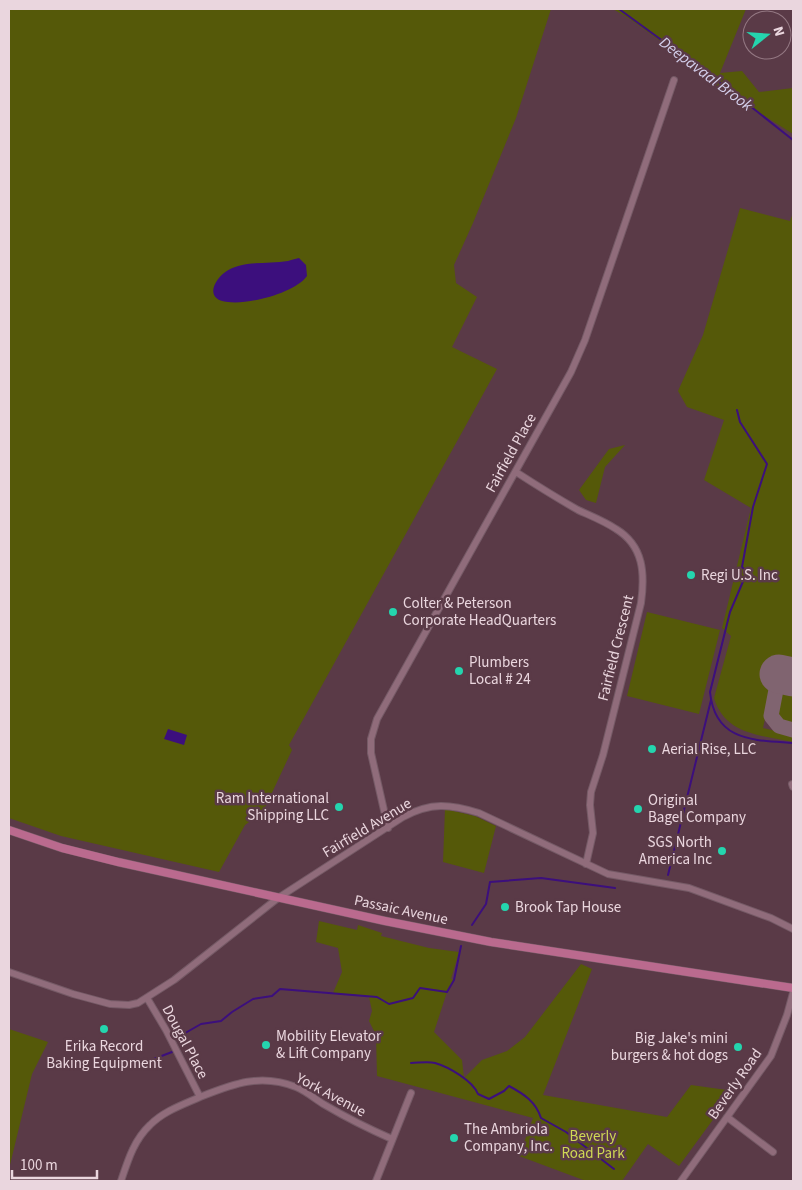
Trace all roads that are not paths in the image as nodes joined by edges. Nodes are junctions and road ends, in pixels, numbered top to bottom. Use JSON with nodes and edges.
{"nodes":[{"id":1,"x":674,"y":80,"type":"dead end"},
{"id":2,"x":516,"y":472,"type":"junction"},
{"id":3,"x":388,"y":828,"type":"junction"},
{"id":4,"x":9,"y":830,"type":"edge"},
{"id":5,"x":586,"y":864,"type":"junction"},
{"id":6,"x":278,"y":898,"type":"junction"},
{"id":7,"x":793,"y":929,"type":"edge"},
{"id":8,"x":9,"y":972,"type":"edge"},
{"id":9,"x":793,"y":988,"type":"edge"},
{"id":10,"x":793,"y":993,"type":"edge"},
{"id":11,"x":147,"y":998,"type":"junction"},
{"id":12,"x":411,"y":1093,"type":"dead end"},
{"id":13,"x":200,"y":1097,"type":"junction"},
{"id":14,"x":727,"y":1117,"type":"junction"},
{"id":15,"x":392,"y":1139,"type":"junction"},
{"id":16,"x":773,"y":1152,"type":"dead end"},
{"id":17,"x":121,"y":1181,"type":"edge"},
{"id":18,"x":376,"y":1181,"type":"edge"},
{"id":19,"x":681,"y":1181,"type":"edge"}],
"edges":[{"from":1,"to":2,"type":"street","name":"Fairfield Place"},
{"from":2,"to":3,"type":"street","name":"Fairfield Place"},
{"from":2,"to":5,"type":"street","name":"Fairfield Crescent"},
{"from":3,"to":5,"type":"street","name":"Fairfield Avenue"},
{"from":3,"to":6,"type":"street","name":"Fairfield Avenue"},
{"from":4,"to":6,"type":"main road","name":"Passaic Avenue"},
{"from":5,"to":7,"type":"street","name":"Fairfield Avenue"},
{"from":6,"to":9,"type":"main road","name":"Passaic Avenue"},
{"from":6,"to":11,"type":"street","name":"Fairfield Avenue"},
{"from":8,"to":11,"type":"street","name":"Fairfield Avenue"},
{"from":10,"to":14,"type":"street","name":"Beverly Road"},
{"from":11,"to":13,"type":"street","name":"Dougal Place"},
{"from":12,"to":15,"type":"street"},
{"from":13,"to":15,"type":"street","name":"York Avenue"},
{"from":13,"to":17,"type":"street","name":"York Avenue"},
{"from":14,"to":16,"type":"street"},
{"from":14,"to":19,"type":"street","name":"Beverly Road"},
{"from":15,"to":18,"type":"street"}]}
